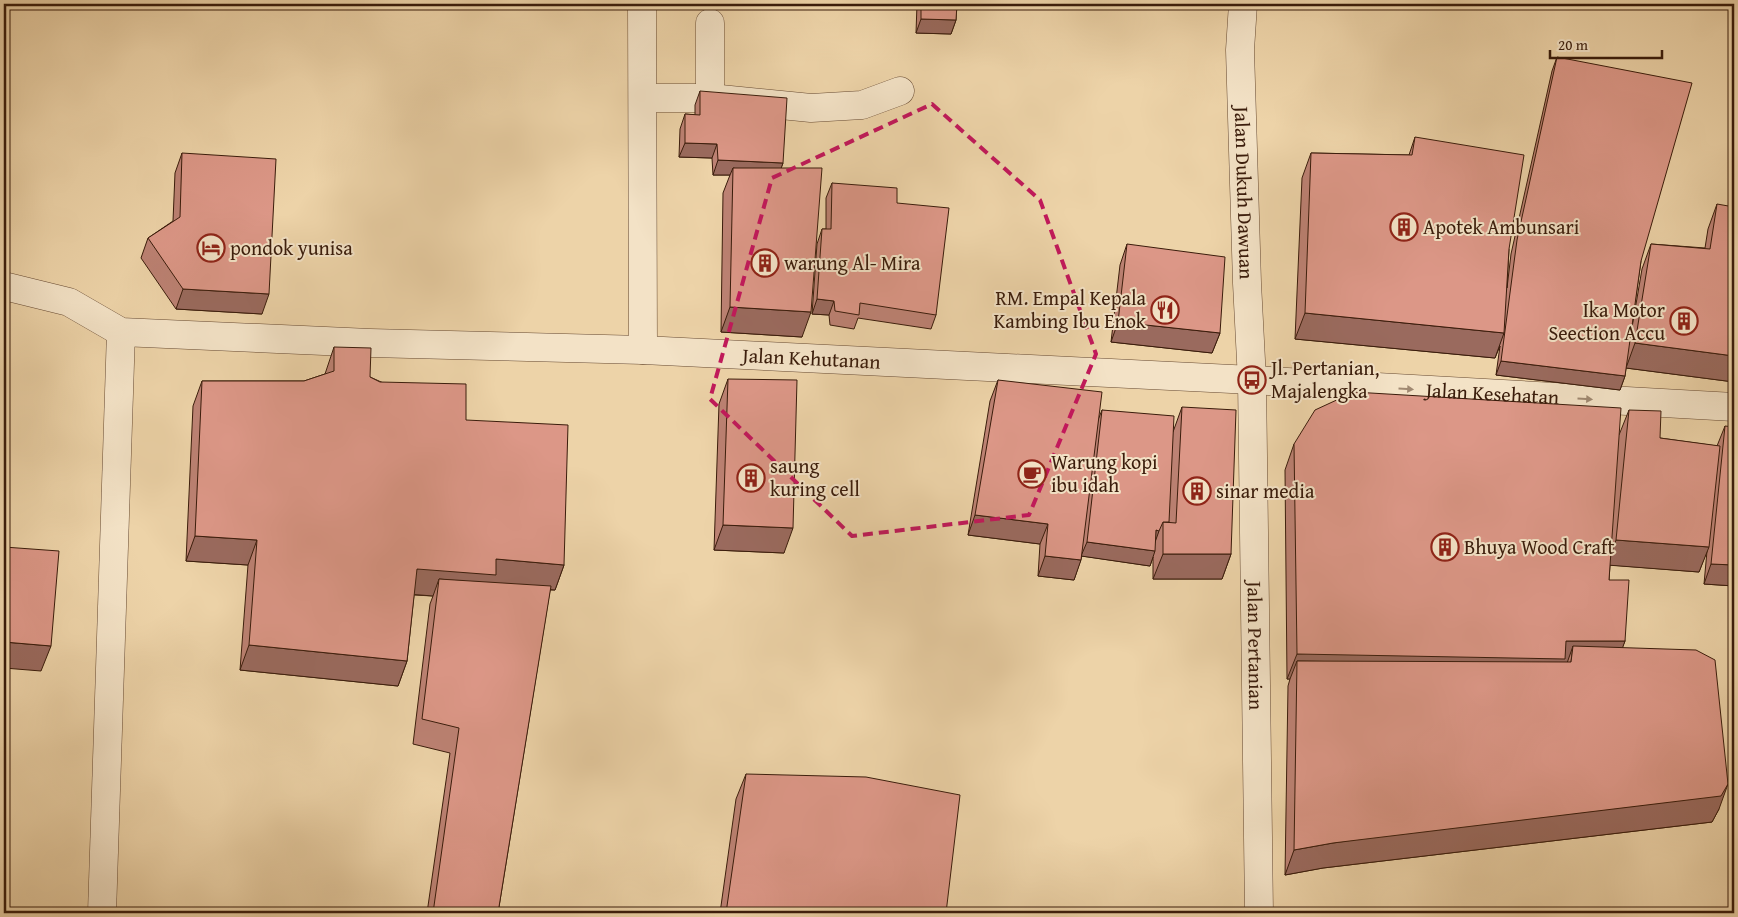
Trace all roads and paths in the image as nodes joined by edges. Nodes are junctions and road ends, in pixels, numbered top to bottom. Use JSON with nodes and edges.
{"nodes":[{"id":1,"x":642,"y":4,"type":"edge"},
{"id":2,"x":1243,"y":4,"type":"edge"},
{"id":3,"x":710,"y":22,"type":"dead end"},
{"id":4,"x":900,"y":92,"type":"dead end"},
{"id":5,"x":643,"y":98,"type":"junction"},
{"id":6,"x":710,"y":98,"type":"junction"},
{"id":7,"x":4,"y":286,"type":"edge"},
{"id":8,"x":122,"y":332,"type":"junction"},
{"id":9,"x":643,"y":350,"type":"junction"},
{"id":10,"x":1252,"y":380,"type":"junction"},
{"id":11,"x":1734,"y":407,"type":"edge"},
{"id":12,"x":102,"y":913,"type":"edge"},
{"id":13,"x":1259,"y":913,"type":"edge"}],
"edges":[{"from":1,"to":5,"type":"street"},
{"from":2,"to":10,"type":"street","name":"Jalan Dukuh Dawuan"},
{"from":3,"to":6,"type":"street"},
{"from":4,"to":6,"type":"street"},
{"from":5,"to":6,"type":"street"},
{"from":5,"to":9,"type":"street"},
{"from":7,"to":8,"type":"street"},
{"from":8,"to":9,"type":"street","name":"Jalan Kehutanan"},
{"from":8,"to":12,"type":"street"},
{"from":9,"to":10,"type":"street","name":"Jalan Kehutanan"},
{"from":10,"to":11,"type":"street","name":"Jalan Kesehatan","one_way":true},
{"from":10,"to":13,"type":"street","name":"Jalan Pertanian"}]}
